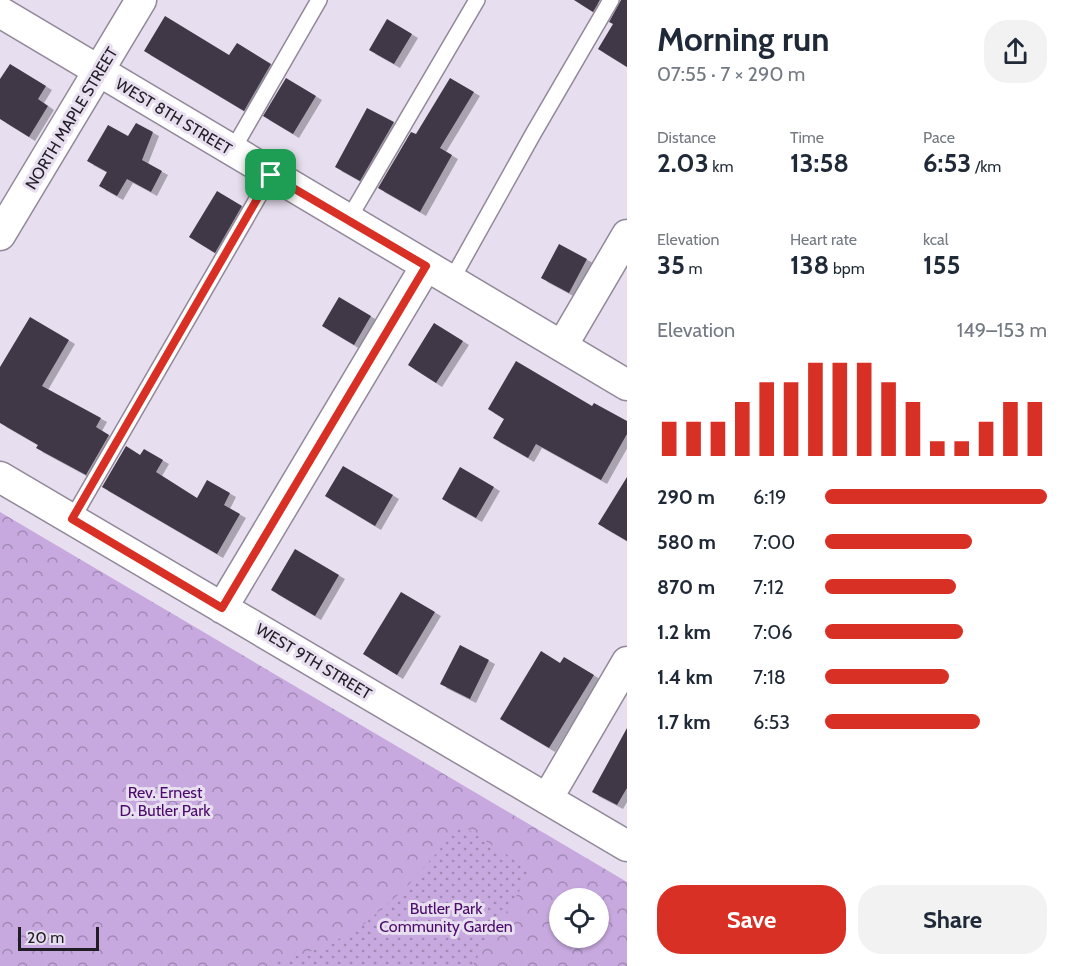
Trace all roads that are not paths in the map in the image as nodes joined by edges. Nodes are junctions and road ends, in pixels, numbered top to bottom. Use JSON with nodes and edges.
{"nodes":[{"id":1,"x":141,"y":0,"type":"edge"},
{"id":2,"x":319,"y":0,"type":"edge"},
{"id":3,"x":477,"y":0,"type":"edge"},
{"id":4,"x":612,"y":0,"type":"edge"},
{"id":5,"x":0,"y":12,"type":"edge"},
{"id":6,"x":100,"y":71,"type":"junction"},
{"id":7,"x":232,"y":151,"type":"junction"},
{"id":8,"x":271,"y":175,"type":"junction"},
{"id":9,"x":348,"y":220,"type":"junction"},
{"id":10,"x":0,"y":235,"type":"edge"},
{"id":11,"x":627,"y":235,"type":"edge"},
{"id":12,"x":426,"y":266,"type":"junction"},
{"id":13,"x":452,"y":281,"type":"junction"},
{"id":14,"x":562,"y":346,"type":"junction"},
{"id":15,"x":627,"y":385,"type":"edge"},
{"id":16,"x":0,"y":477,"type":"edge"},
{"id":17,"x":72,"y":519,"type":"junction"},
{"id":18,"x":222,"y":608,"type":"junction"},
{"id":19,"x":627,"y":662,"type":"edge"},
{"id":20,"x":547,"y":799,"type":"junction"},
{"id":21,"x":627,"y":846,"type":"edge"}],
"edges":[{"from":1,"to":6,"type":"street","name":"NORTH MAPLE STREET"},
{"from":2,"to":7,"type":"lane"},
{"from":3,"to":9,"type":"lane"},
{"from":4,"to":13,"type":"lane"},
{"from":5,"to":6,"type":"street","name":"WEST 8TH STREET"},
{"from":6,"to":7,"type":"street","name":"WEST 8TH STREET"},
{"from":6,"to":10,"type":"street","name":"NORTH MAPLE STREET"},
{"from":7,"to":8,"type":"street","name":"WEST 8TH STREET"},
{"from":8,"to":9,"type":"street","name":"WEST 8TH STREET"},
{"from":8,"to":17,"type":"lane"},
{"from":9,"to":12,"type":"street","name":"WEST 8TH STREET"},
{"from":11,"to":14,"type":"street"},
{"from":12,"to":13,"type":"street","name":"WEST 8TH STREET"},
{"from":12,"to":18,"type":"street"},
{"from":13,"to":14,"type":"street","name":"WEST 8TH STREET"},
{"from":14,"to":15,"type":"street","name":"WEST 8TH STREET"},
{"from":16,"to":17,"type":"street","name":"WEST 9TH STREET"},
{"from":17,"to":18,"type":"street","name":"WEST 9TH STREET"},
{"from":18,"to":20,"type":"street","name":"WEST 9TH STREET"},
{"from":19,"to":20,"type":"street"},
{"from":20,"to":21,"type":"street","name":"WEST 9TH STREET"}]}
